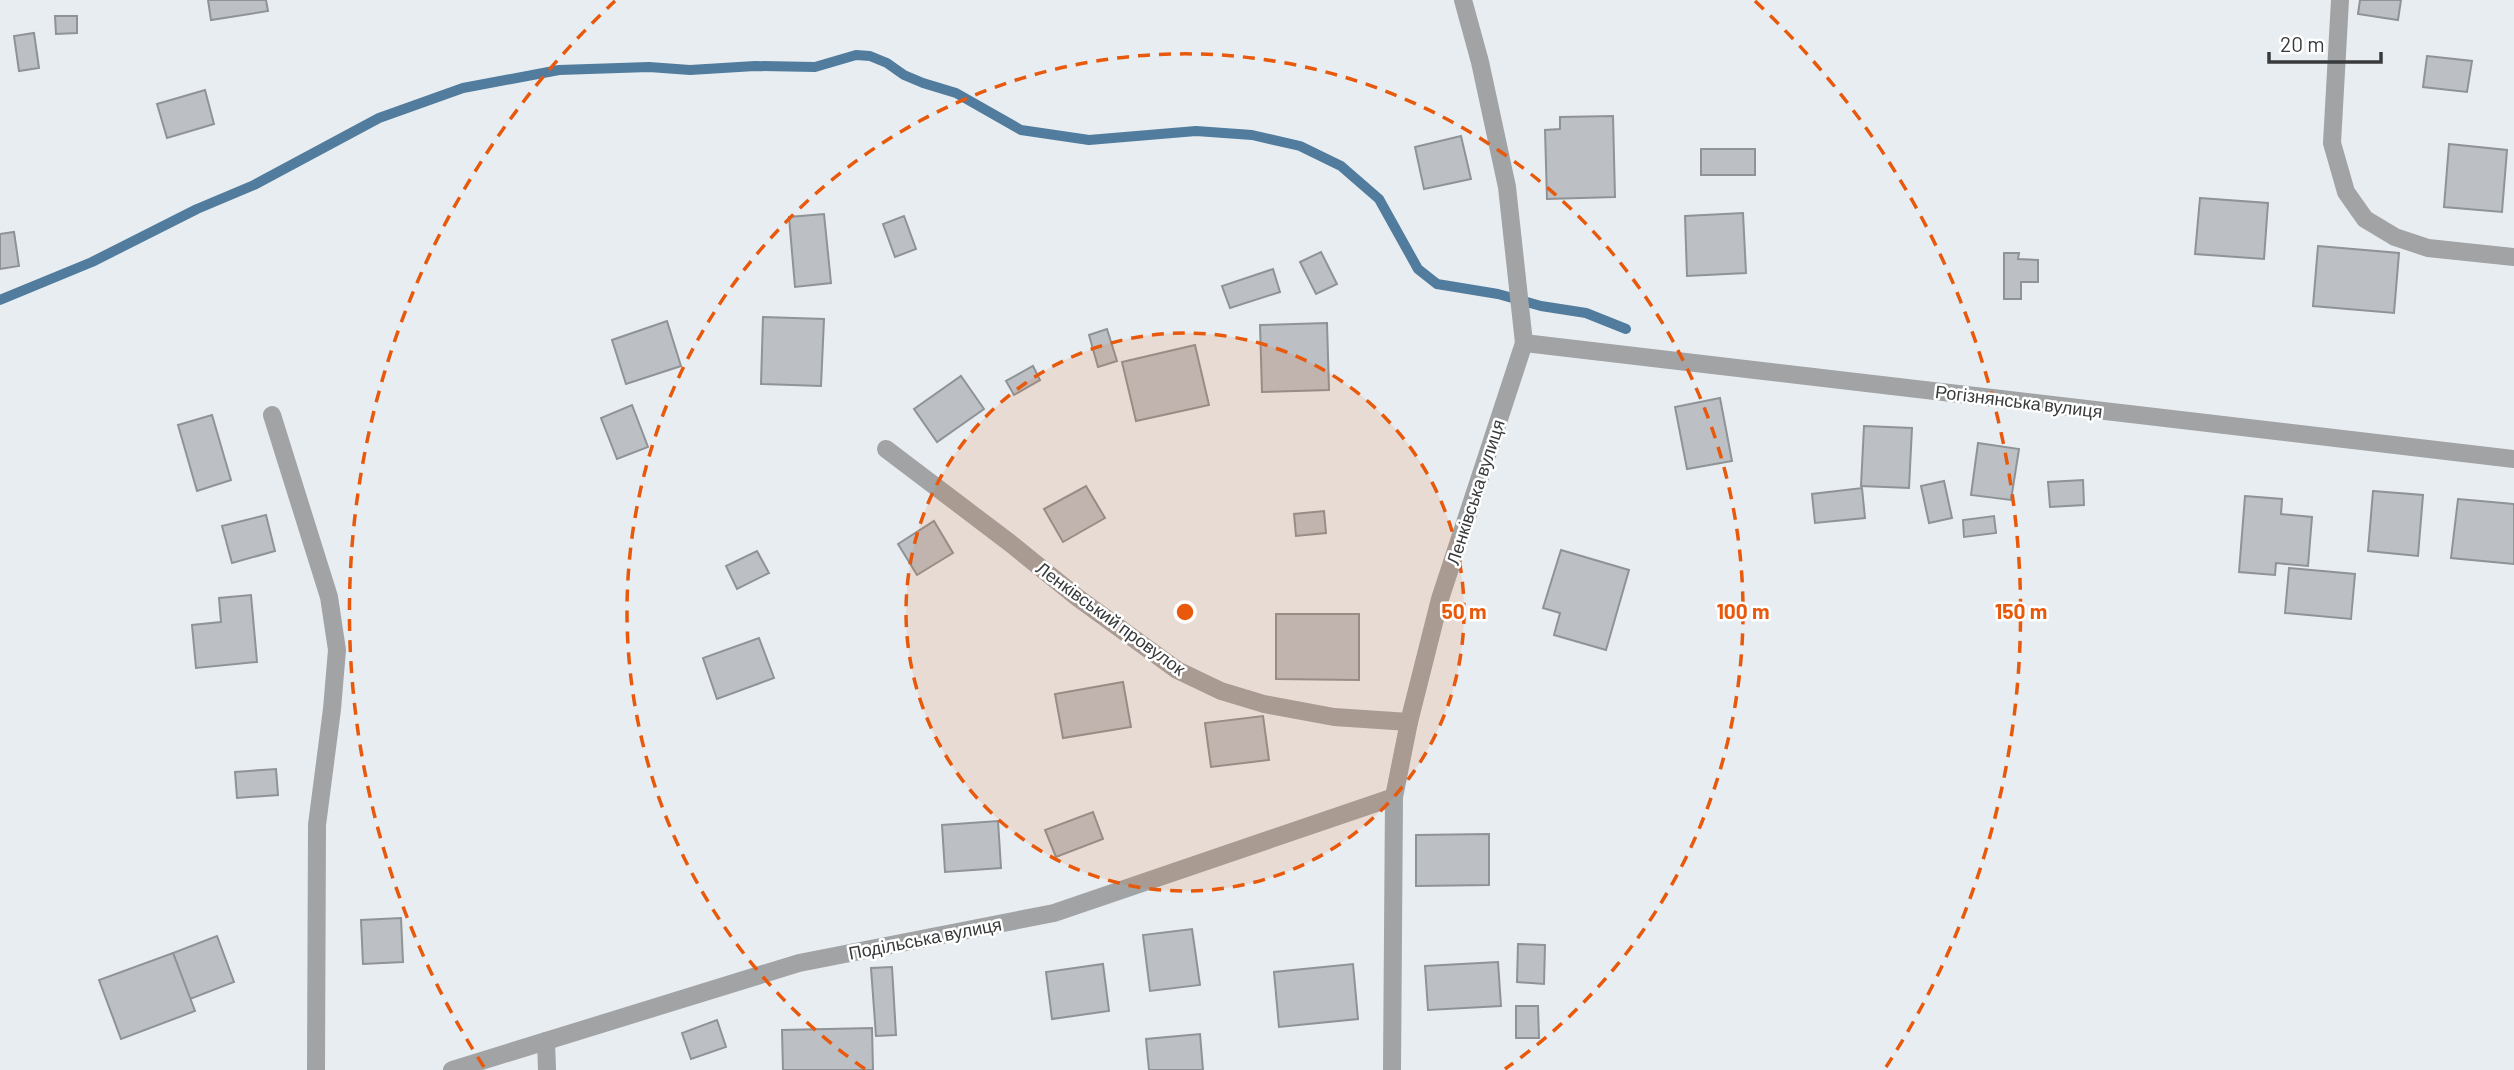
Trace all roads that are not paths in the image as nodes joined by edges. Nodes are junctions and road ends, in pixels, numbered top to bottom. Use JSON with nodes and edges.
{"nodes":[{"id":1,"x":1463,"y":0,"type":"edge"},
{"id":2,"x":2340,"y":0,"type":"edge"},
{"id":3,"x":2514,"y":257,"type":"edge"},
{"id":4,"x":1524,"y":343,"type":"junction"},
{"id":5,"x":272,"y":415,"type":"dead end"},
{"id":6,"x":886,"y":449,"type":"dead end"},
{"id":7,"x":2514,"y":459,"type":"edge"},
{"id":8,"x":1409,"y":722,"type":"junction"},
{"id":9,"x":1394,"y":797,"type":"junction"},
{"id":10,"x":546,"y":1041,"type":"junction"},
{"id":11,"x":316,"y":1070,"type":"edge"},
{"id":12,"x":452,"y":1070,"type":"edge"},
{"id":13,"x":547,"y":1070,"type":"edge"},
{"id":14,"x":1392,"y":1070,"type":"edge"}],
"edges":[{"from":1,"to":4,"type":"street","name":"Ленківська вулиця"},
{"from":2,"to":3,"type":"street"},
{"from":4,"to":7,"type":"street","name":"Рогізнянська вулиця"},
{"from":4,"to":8,"type":"street","name":"Ленківська вулиця"},
{"from":5,"to":11,"type":"street"},
{"from":6,"to":8,"type":"street","name":"Ленківський провулок"},
{"from":8,"to":9,"type":"street","name":"Ленківська вулиця"},
{"from":9,"to":10,"type":"street","name":"Подільська вулиця"},
{"from":9,"to":14,"type":"street","name":"Ленківська вулиця"},
{"from":10,"to":12,"type":"street","name":"Подільська вулиця"},
{"from":10,"to":13,"type":"street"}]}
